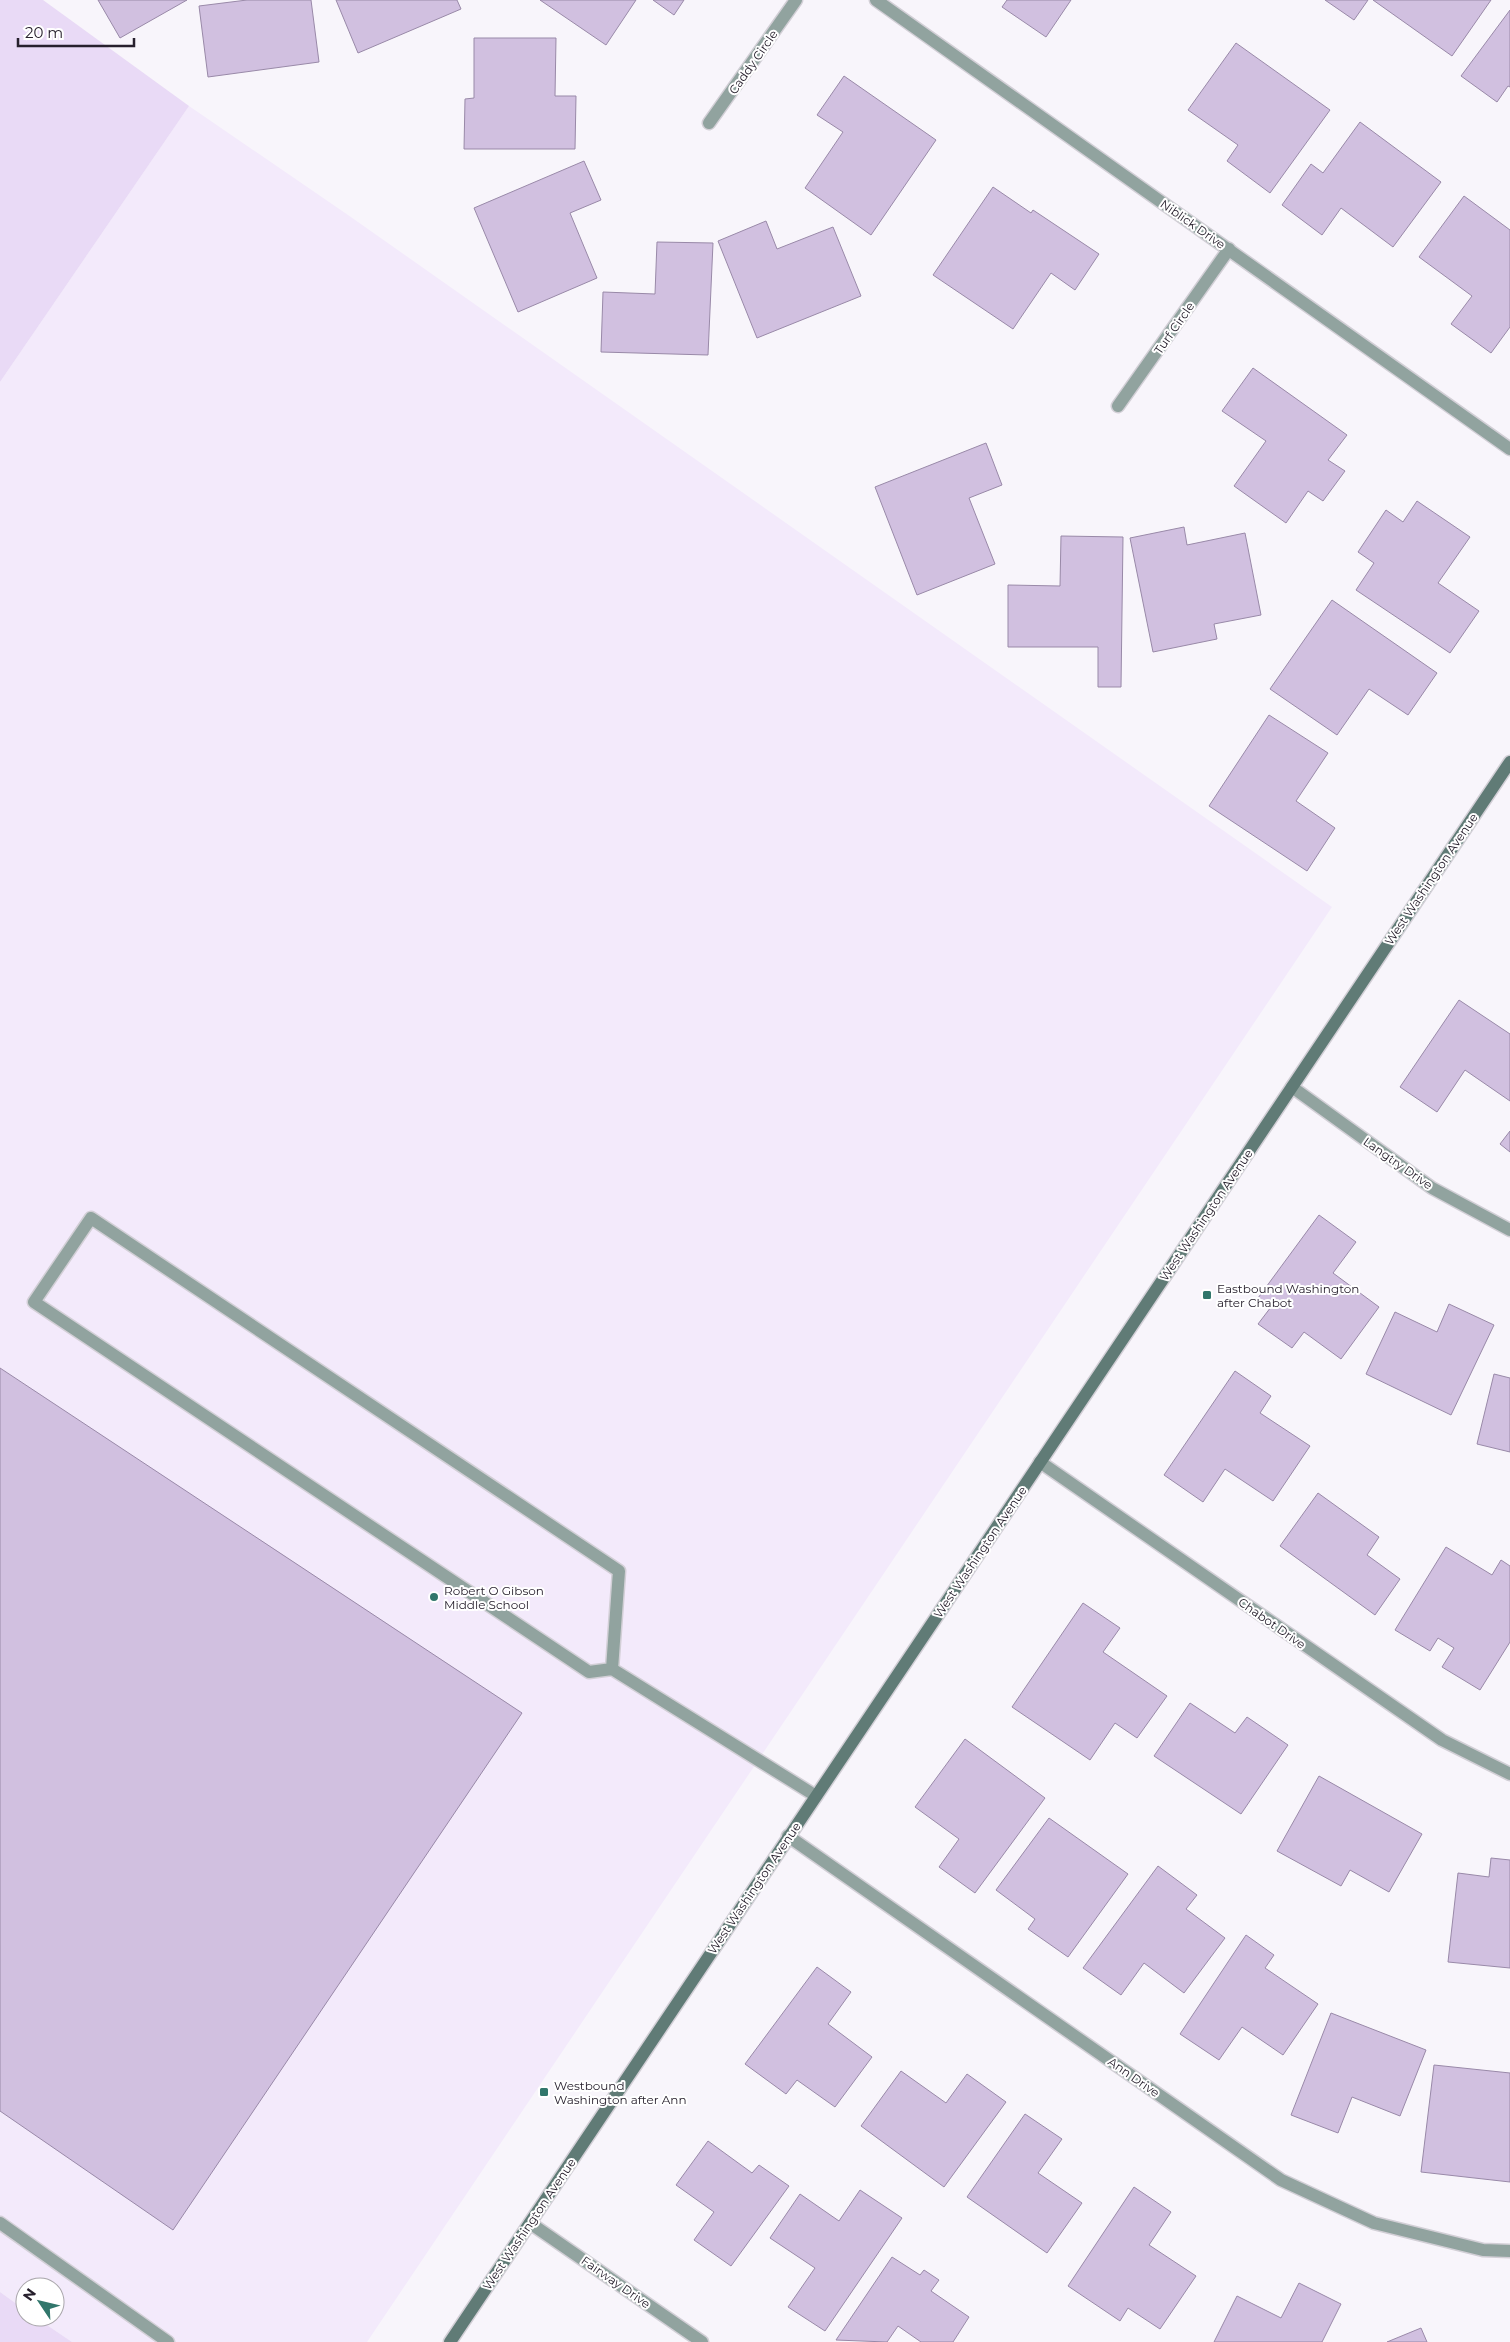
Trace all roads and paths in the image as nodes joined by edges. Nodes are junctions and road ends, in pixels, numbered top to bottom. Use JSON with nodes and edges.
{"nodes":[{"id":1,"x":796,"y":0,"type":"edge"},
{"id":2,"x":876,"y":0,"type":"edge"},
{"id":3,"x":709,"y":123,"type":"dead end"},
{"id":4,"x":1229,"y":249,"type":"junction"},
{"id":5,"x":1118,"y":406,"type":"dead end"},
{"id":6,"x":1510,"y":448,"type":"edge"},
{"id":7,"x":1510,"y":762,"type":"edge"},
{"id":8,"x":1292,"y":1087,"type":"junction"},
{"id":9,"x":1510,"y":1230,"type":"edge"},
{"id":10,"x":1040,"y":1462,"type":"junction"},
{"id":11,"x":612,"y":1669,"type":"junction"},
{"id":12,"x":1510,"y":1774,"type":"edge"},
{"id":13,"x":816,"y":1796,"type":"junction"},
{"id":14,"x":788,"y":1836,"type":"junction"},
{"id":15,"x":0,"y":2223,"type":"edge"},
{"id":16,"x":530,"y":2223,"type":"junction"},
{"id":17,"x":1510,"y":2251,"type":"edge"},
{"id":18,"x":168,"y":2342,"type":"edge"},
{"id":19,"x":450,"y":2342,"type":"edge"},
{"id":20,"x":702,"y":2342,"type":"edge"}],
"edges":[{"from":1,"to":3,"type":"street","name":"Caddy Circle"},
{"from":2,"to":4,"type":"street","name":"Niblick Drive"},
{"from":4,"to":5,"type":"street","name":"Turf Circle"},
{"from":4,"to":6,"type":"street","name":"Niblick Drive"},
{"from":7,"to":8,"type":"main road","name":"West Washington Avenue"},
{"from":8,"to":9,"type":"street","name":"Langtry Drive"},
{"from":8,"to":10,"type":"main road","name":"West Washington Avenue"},
{"from":10,"to":12,"type":"street","name":"Chabot Drive"},
{"from":10,"to":13,"type":"main road","name":"West Washington Avenue"},
{"from":11,"to":11,"type":"street"},
{"from":11,"to":13,"type":"street"},
{"from":13,"to":14,"type":"main road","name":"West Washington Avenue"},
{"from":14,"to":16,"type":"main road","name":"West Washington Avenue"},
{"from":14,"to":17,"type":"street","name":"Ann Drive"},
{"from":15,"to":18,"type":"street"},
{"from":16,"to":19,"type":"main road","name":"West Washington Avenue"},
{"from":16,"to":20,"type":"street","name":"Fairway Drive"}]}
